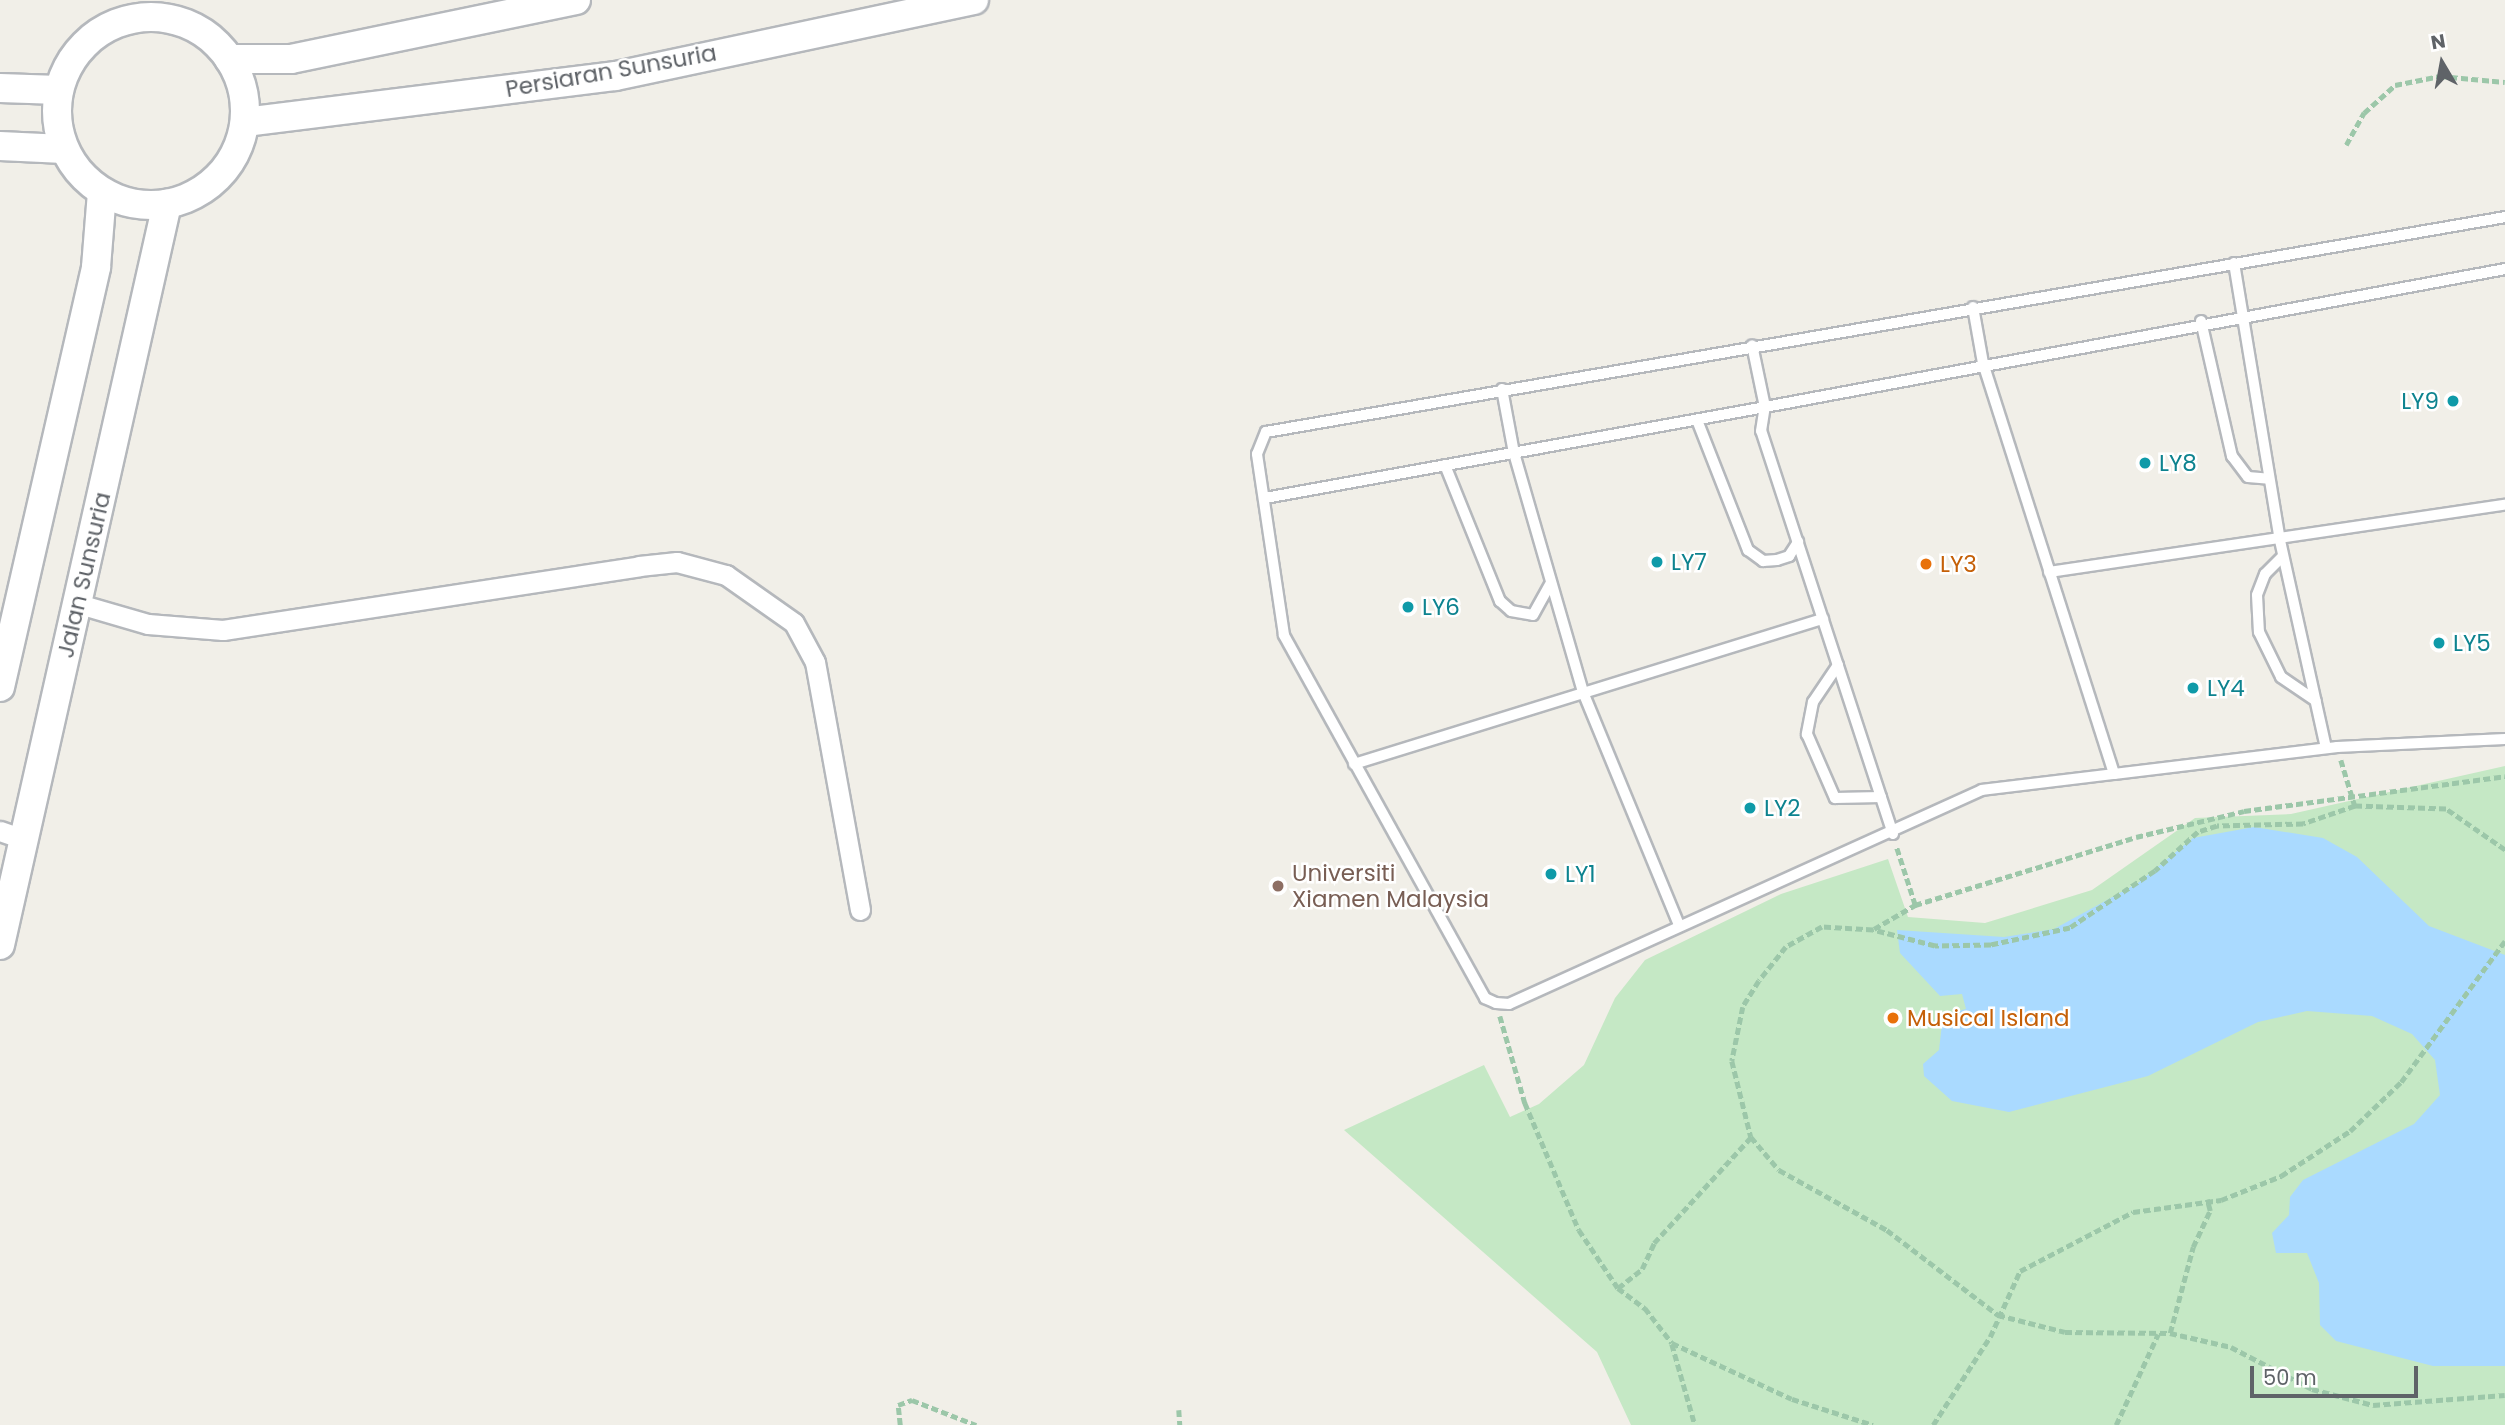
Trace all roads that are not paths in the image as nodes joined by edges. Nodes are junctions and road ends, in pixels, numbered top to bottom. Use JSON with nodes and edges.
{"nodes":[{"id":1,"x":576,"y":0,"type":"edge"},
{"id":2,"x":974,"y":0,"type":"edge"},
{"id":3,"x":111,"y":13,"type":"edge"},
{"id":4,"x":190,"y":13,"type":"edge"},
{"id":5,"x":229,"y":59,"type":"junction"},
{"id":6,"x":0,"y":88,"type":"edge"},
{"id":7,"x":59,"y":90,"type":"junction"},
{"id":8,"x":245,"y":122,"type":"junction"},
{"id":9,"x":0,"y":146,"type":"edge"},
{"id":10,"x":64,"y":149,"type":"junction"},
{"id":11,"x":102,"y":192,"type":"junction"},
{"id":12,"x":167,"y":204,"type":"junction"},
{"id":13,"x":2505,"y":217,"type":"edge"},
{"id":14,"x":2234,"y":263,"type":"junction"},
{"id":15,"x":2505,"y":269,"type":"edge"},
{"id":16,"x":1973,"y":307,"type":"junction"},
{"id":17,"x":2240,"y":314,"type":"junction"},
{"id":18,"x":2201,"y":321,"type":"junction"},
{"id":19,"x":1752,"y":345,"type":"junction"},
{"id":20,"x":1983,"y":363,"type":"junction"},
{"id":21,"x":1502,"y":389,"type":"junction"},
{"id":22,"x":1765,"y":407,"type":"junction"},
{"id":23,"x":1697,"y":420,"type":"junction"},
{"id":24,"x":1514,"y":453,"type":"junction"},
{"id":25,"x":1445,"y":466,"type":"junction"},
{"id":26,"x":2269,"y":479,"type":"junction"},
{"id":27,"x":1265,"y":498,"type":"junction"},
{"id":28,"x":2505,"y":505,"type":"edge"},
{"id":29,"x":2279,"y":536,"type":"junction"},
{"id":30,"x":1798,"y":542,"type":"junction"},
{"id":31,"x":2283,"y":556,"type":"junction"},
{"id":32,"x":2049,"y":572,"type":"junction"},
{"id":33,"x":1551,"y":583,"type":"junction"},
{"id":34,"x":79,"y":604,"type":"junction"},
{"id":35,"x":1824,"y":619,"type":"junction"},
{"id":36,"x":1838,"y":665,"type":"junction"},
{"id":37,"x":0,"y":687,"type":"edge"},
{"id":38,"x":1583,"y":692,"type":"junction"},
{"id":39,"x":2316,"y":701,"type":"junction"},
{"id":40,"x":2505,"y":739,"type":"edge"},
{"id":41,"x":2326,"y":748,"type":"junction"},
{"id":42,"x":1354,"y":764,"type":"junction"},
{"id":43,"x":2114,"y":774,"type":"junction"},
{"id":44,"x":1881,"y":797,"type":"junction"},
{"id":45,"x":10,"y":834,"type":"edge"},
{"id":46,"x":1893,"y":834,"type":"junction"},
{"id":47,"x":7,"y":867,"type":"edge"},
{"id":48,"x":860,"y":910,"type":"dead end"},
{"id":49,"x":1679,"y":925,"type":"junction"},
{"id":50,"x":0,"y":945,"type":"edge"}],
"edges":[{"from":1,"to":5,"type":"street"},
{"from":2,"to":8,"type":"street","name":"Persiaran Sunsuria"},
{"from":3,"to":4,"type":"street"},
{"from":3,"to":7,"type":"street"},
{"from":4,"to":5,"type":"street"},
{"from":5,"to":8,"type":"street"},
{"from":6,"to":7,"type":"street"},
{"from":7,"to":10,"type":"street"},
{"from":8,"to":12,"type":"street"},
{"from":9,"to":10,"type":"street"},
{"from":10,"to":11,"type":"street"},
{"from":11,"to":12,"type":"street"},
{"from":11,"to":37,"type":"street"},
{"from":12,"to":34,"type":"street","name":"Jalan Sunsuria"},
{"from":13,"to":14,"type":"lane"},
{"from":14,"to":16,"type":"lane"},
{"from":14,"to":17,"type":"lane"},
{"from":15,"to":17,"type":"lane"},
{"from":16,"to":19,"type":"lane"},
{"from":16,"to":20,"type":"lane"},
{"from":17,"to":18,"type":"lane"},
{"from":17,"to":26,"type":"lane"},
{"from":18,"to":20,"type":"lane"},
{"from":18,"to":26,"type":"lane"},
{"from":19,"to":21,"type":"lane"},
{"from":19,"to":22,"type":"lane"},
{"from":20,"to":22,"type":"lane"},
{"from":20,"to":32,"type":"lane"},
{"from":21,"to":24,"type":"lane"},
{"from":21,"to":27,"type":"lane"},
{"from":22,"to":23,"type":"lane"},
{"from":22,"to":30,"type":"lane"},
{"from":23,"to":24,"type":"lane"},
{"from":23,"to":30,"type":"lane"},
{"from":24,"to":25,"type":"lane"},
{"from":24,"to":33,"type":"lane"},
{"from":25,"to":27,"type":"lane"},
{"from":25,"to":33,"type":"lane"},
{"from":26,"to":29,"type":"lane"},
{"from":27,"to":42,"type":"lane"},
{"from":28,"to":29,"type":"lane"},
{"from":29,"to":31,"type":"lane"},
{"from":29,"to":32,"type":"lane"},
{"from":30,"to":35,"type":"lane"},
{"from":31,"to":39,"type":"lane"},
{"from":31,"to":39,"type":"lane"},
{"from":32,"to":43,"type":"lane"},
{"from":33,"to":38,"type":"lane"},
{"from":34,"to":45,"type":"street","name":"Jalan Sunsuria"},
{"from":34,"to":48,"type":"street"},
{"from":35,"to":36,"type":"lane"},
{"from":35,"to":38,"type":"lane"},
{"from":36,"to":44,"type":"lane"},
{"from":36,"to":44,"type":"lane"},
{"from":38,"to":42,"type":"lane"},
{"from":38,"to":49,"type":"lane"},
{"from":39,"to":41,"type":"lane"},
{"from":40,"to":41,"type":"lane"},
{"from":41,"to":43,"type":"lane"},
{"from":42,"to":49,"type":"lane"},
{"from":43,"to":46,"type":"lane"},
{"from":44,"to":46,"type":"lane"},
{"from":45,"to":47,"type":"street","name":"Jalan Sunsuria"},
{"from":46,"to":49,"type":"lane"},
{"from":47,"to":50,"type":"street","name":"Jalan Sunsuria"}]}
